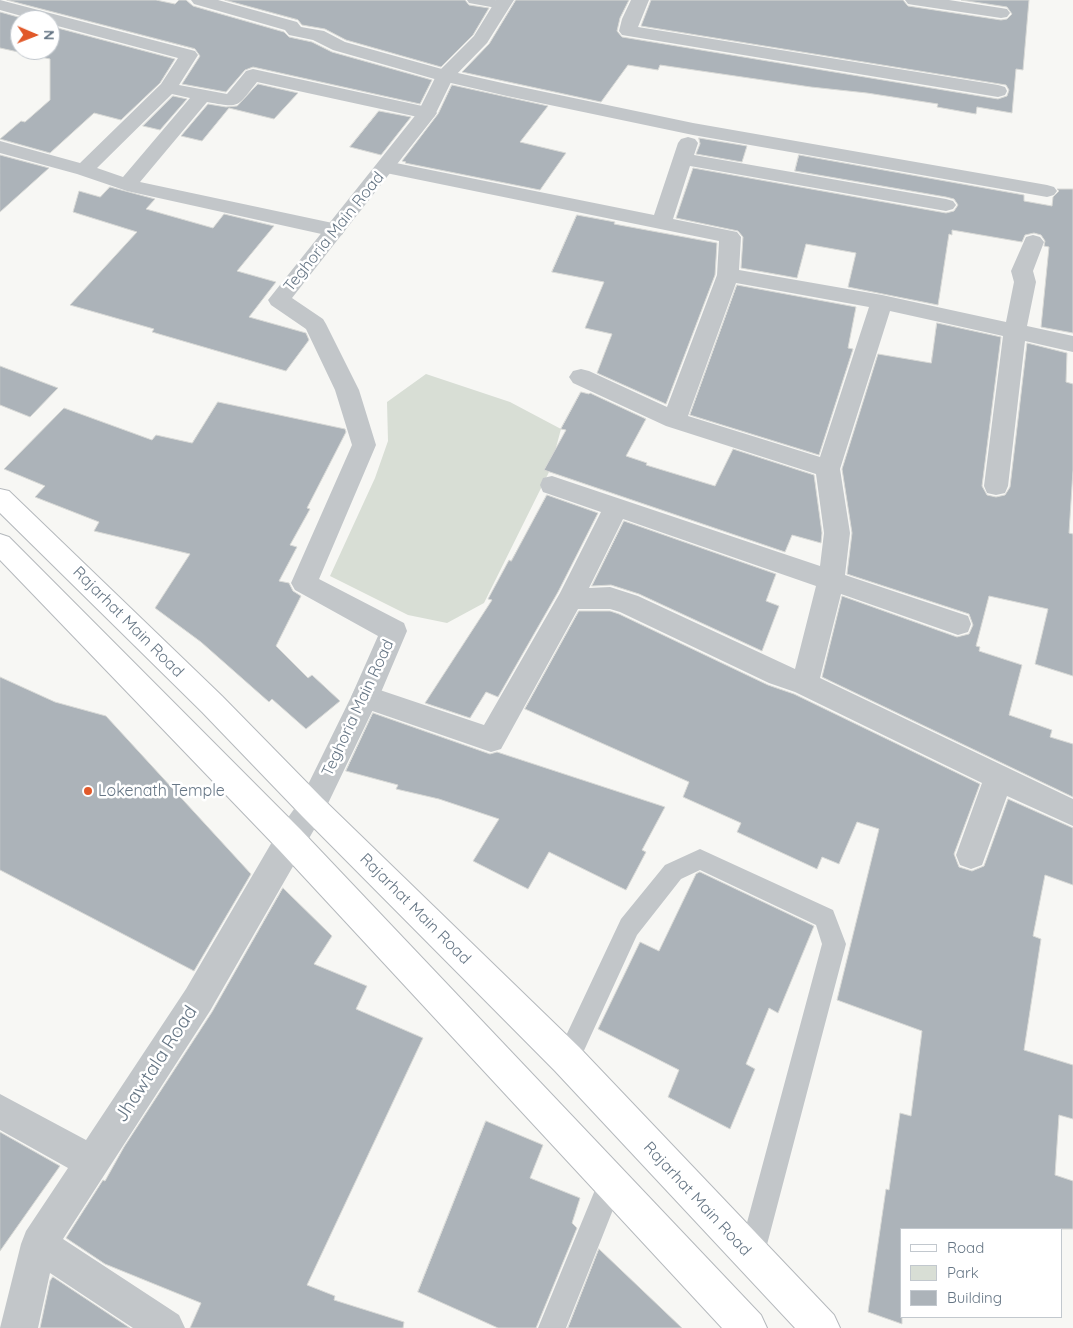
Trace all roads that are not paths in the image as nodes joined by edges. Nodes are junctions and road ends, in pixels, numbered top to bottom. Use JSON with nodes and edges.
{"nodes":[{"id":1,"x":200,"y":0,"type":"edge"},
{"id":2,"x":473,"y":0,"type":"edge"},
{"id":3,"x":640,"y":0,"type":"edge"},
{"id":4,"x":914,"y":0,"type":"edge"},
{"id":5,"x":503,"y":2,"type":"edge"},
{"id":6,"x":0,"y":5,"type":"edge"},
{"id":7,"x":1001,"y":13,"type":"dead end"},
{"id":8,"x":445,"y":76,"type":"junction"},
{"id":9,"x":168,"y":88,"type":"junction"},
{"id":10,"x":998,"y":91,"type":"dead end"},
{"id":11,"x":203,"y":94,"type":"junction"},
{"id":12,"x":426,"y":113,"type":"junction"},
{"id":13,"x":693,"y":129,"type":"junction"},
{"id":14,"x":0,"y":147,"type":"edge"},
{"id":15,"x":683,"y":159,"type":"junction"},
{"id":16,"x":386,"y":168,"type":"junction"},
{"id":17,"x":84,"y":170,"type":"junction"},
{"id":18,"x":127,"y":185,"type":"junction"},
{"id":19,"x":1047,"y":191,"type":"dead end"},
{"id":20,"x":946,"y":206,"type":"dead end"},
{"id":21,"x":661,"y":224,"type":"junction"},
{"id":22,"x":335,"y":230,"type":"junction"},
{"id":23,"x":1033,"y":242,"type":"dead end"},
{"id":24,"x":728,"y":275,"type":"junction"},
{"id":25,"x":882,"y":302,"type":"junction"},
{"id":26,"x":1015,"y":332,"type":"junction"},
{"id":27,"x":1073,"y":344,"type":"edge"},
{"id":28,"x":581,"y":377,"type":"dead end"},
{"id":29,"x":674,"y":420,"type":"junction"},
{"id":30,"x":828,"y":469,"type":"junction"},
{"id":31,"x":552,"y":485,"type":"dead end"},
{"id":32,"x":996,"y":486,"type":"dead end"},
{"id":33,"x":0,"y":498,"type":"edge"},
{"id":34,"x":616,"y":507,"type":"junction"},
{"id":35,"x":0,"y":544,"type":"edge"},
{"id":36,"x":831,"y":580,"type":"junction"},
{"id":37,"x":570,"y":598,"type":"junction"},
{"id":38,"x":958,"y":624,"type":"dead end"},
{"id":39,"x":805,"y":684,"type":"junction"},
{"id":40,"x":365,"y":697,"type":"junction"},
{"id":41,"x":999,"y":778,"type":"junction"},
{"id":42,"x":312,"y":807,"type":"junction"},
{"id":43,"x":1073,"y":814,"type":"edge"},
{"id":44,"x":290,"y":840,"type":"junction"},
{"id":45,"x":971,"y":855,"type":"dead end"},
{"id":46,"x":567,"y":1059,"type":"junction"},
{"id":47,"x":0,"y":1111,"type":"edge"},
{"id":48,"x":94,"y":1163,"type":"junction"},
{"id":49,"x":611,"y":1182,"type":"junction"},
{"id":50,"x":39,"y":1244,"type":"junction"},
{"id":51,"x":751,"y":1256,"type":"junction"},
{"id":52,"x":19,"y":1328,"type":"edge"},
{"id":53,"x":166,"y":1328,"type":"edge"},
{"id":54,"x":552,"y":1328,"type":"edge"},
{"id":55,"x":748,"y":1328,"type":"edge"},
{"id":56,"x":821,"y":1328,"type":"edge"}],
"edges":[{"from":1,"to":8,"type":"street"},
{"from":2,"to":5,"type":"lane"},
{"from":3,"to":10,"type":"street"},
{"from":4,"to":7,"type":"street"},
{"from":5,"to":8,"type":"street","name":"Teghoria Main Road"},
{"from":6,"to":9,"type":"street"},
{"from":8,"to":12,"type":"street","name":"Teghoria Main Road"},
{"from":8,"to":13,"type":"street"},
{"from":9,"to":11,"type":"street"},
{"from":9,"to":17,"type":"street"},
{"from":11,"to":12,"type":"street"},
{"from":11,"to":18,"type":"street"},
{"from":12,"to":16,"type":"street","name":"Teghoria Main Road"},
{"from":13,"to":15,"type":"street"},
{"from":13,"to":19,"type":"street"},
{"from":14,"to":17,"type":"street"},
{"from":15,"to":20,"type":"street"},
{"from":15,"to":21,"type":"street"},
{"from":16,"to":21,"type":"street"},
{"from":16,"to":22,"type":"street","name":"Teghoria Main Road"},
{"from":17,"to":18,"type":"street"},
{"from":18,"to":22,"type":"street"},
{"from":21,"to":24,"type":"street"},
{"from":22,"to":40,"type":"street","name":"Teghoria Main Road"},
{"from":23,"to":26,"type":"street"},
{"from":24,"to":25,"type":"street"},
{"from":24,"to":29,"type":"street"},
{"from":25,"to":26,"type":"street"},
{"from":25,"to":30,"type":"street"},
{"from":26,"to":27,"type":"street"},
{"from":26,"to":32,"type":"street"},
{"from":28,"to":29,"type":"street"},
{"from":29,"to":30,"type":"street"},
{"from":30,"to":36,"type":"street"},
{"from":31,"to":34,"type":"street"},
{"from":33,"to":42,"type":"main road","name":"Rajarhat Main Road"},
{"from":34,"to":36,"type":"street"},
{"from":34,"to":37,"type":"street"},
{"from":35,"to":44,"type":"main road"},
{"from":36,"to":38,"type":"street"},
{"from":36,"to":39,"type":"street"},
{"from":37,"to":39,"type":"street"},
{"from":37,"to":40,"type":"street"},
{"from":39,"to":41,"type":"street"},
{"from":40,"to":42,"type":"street","name":"Teghoria Main Road"},
{"from":41,"to":43,"type":"street"},
{"from":41,"to":45,"type":"street"},
{"from":42,"to":44,"type":"street","name":"Jhawtala Road"},
{"from":42,"to":46,"type":"main road","name":"Rajarhat Main Road"},
{"from":44,"to":48,"type":"street","name":"Jhawtala Road"},
{"from":44,"to":49,"type":"main road"},
{"from":46,"to":51,"type":"main road","name":"Rajarhat Main Road"},
{"from":46,"to":51,"type":"lane"},
{"from":47,"to":48,"type":"street"},
{"from":48,"to":50,"type":"street","name":"Jhawtala Road"},
{"from":49,"to":54,"type":"lane"},
{"from":49,"to":55,"type":"main road"},
{"from":50,"to":52,"type":"street","name":"Jhawtala Road"},
{"from":50,"to":53,"type":"street"},
{"from":51,"to":56,"type":"main road","name":"Rajarhat Main Road"}]}
